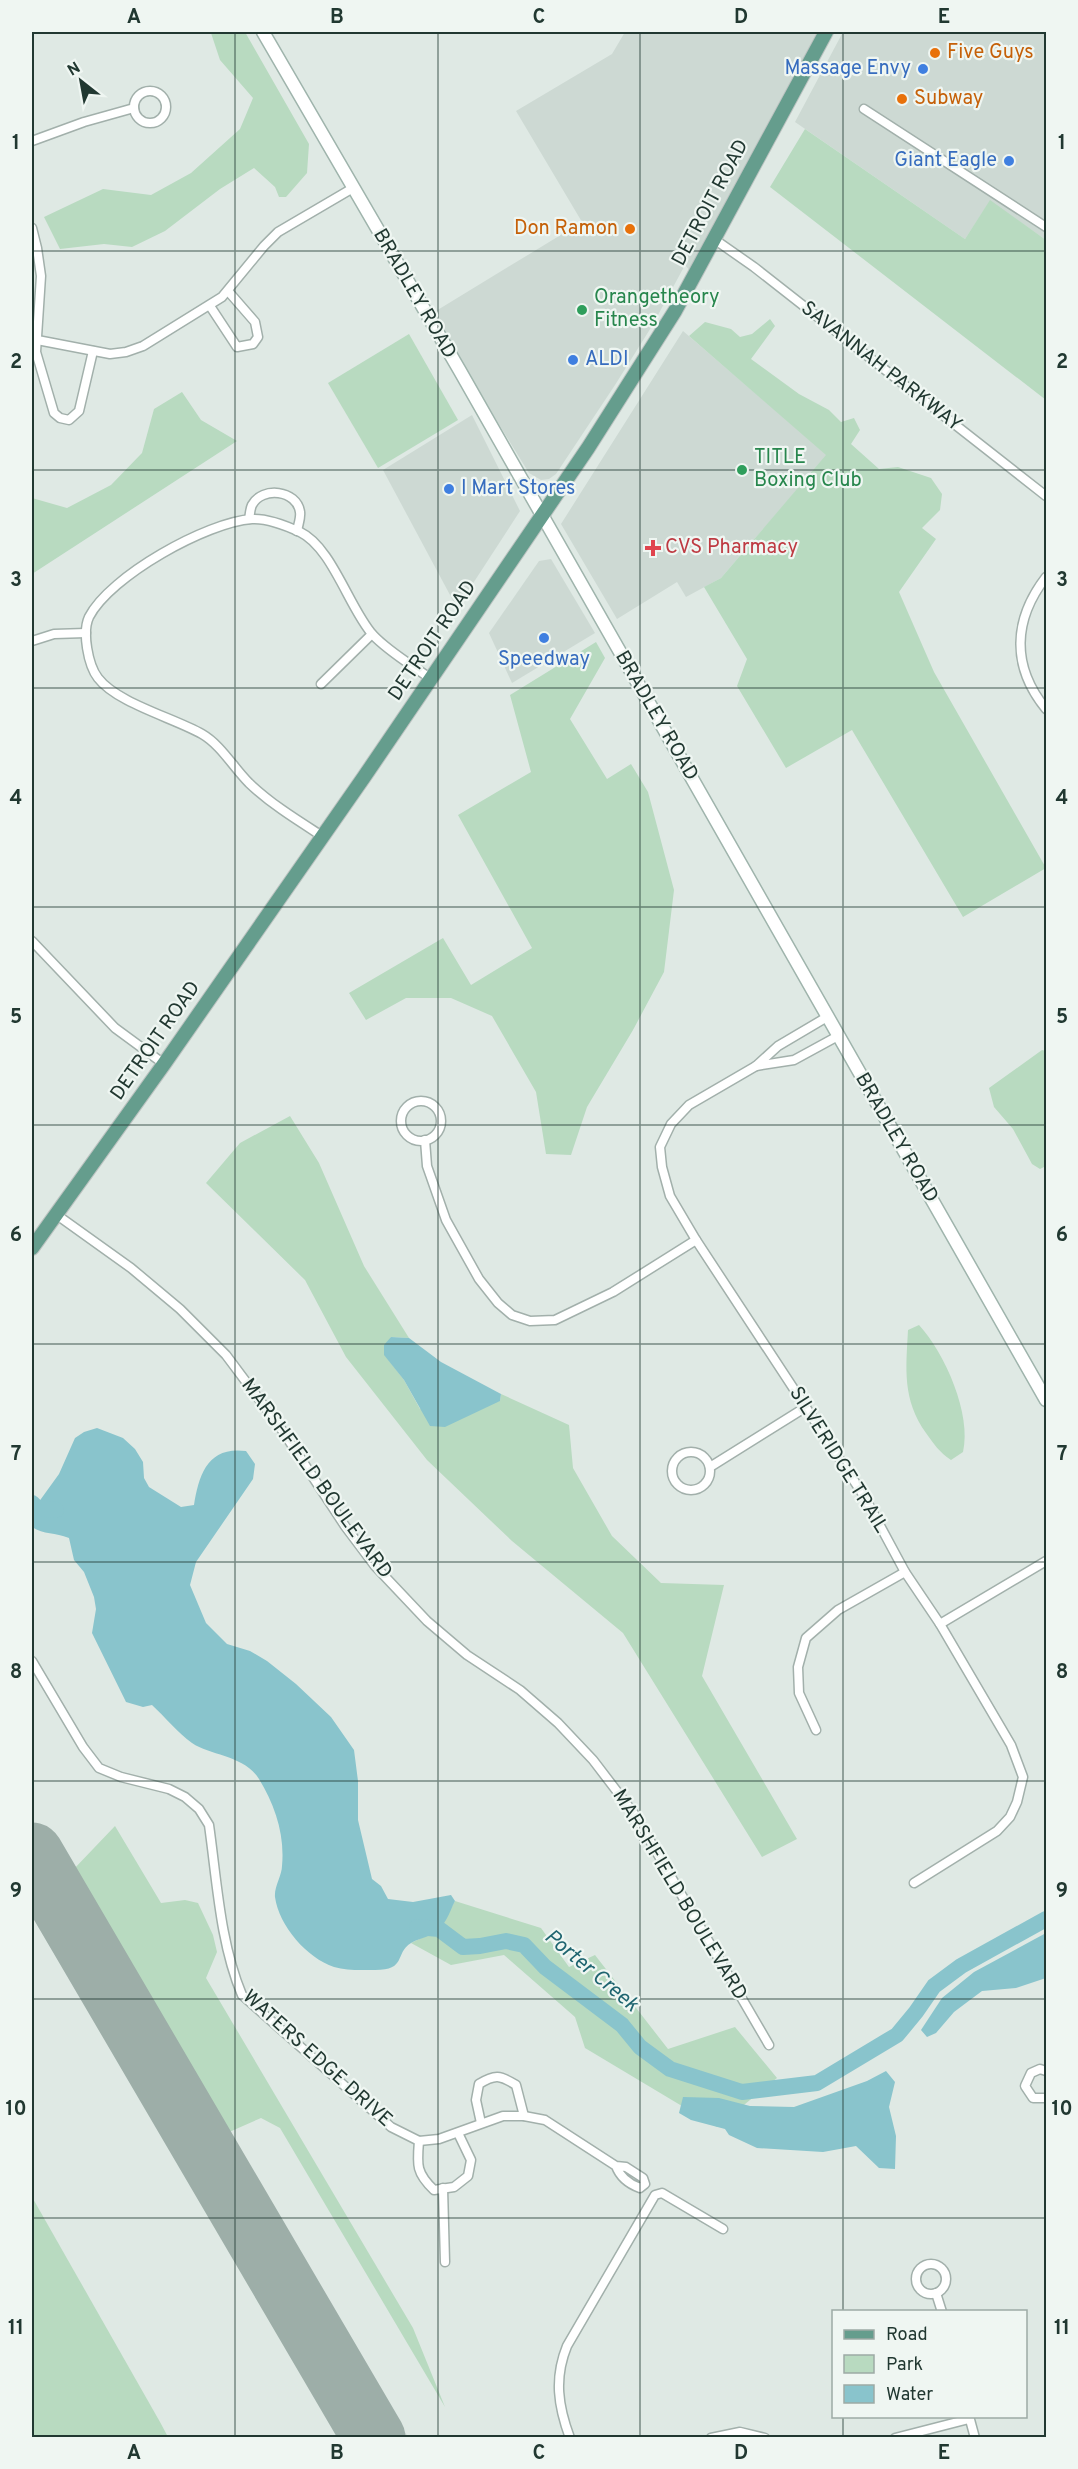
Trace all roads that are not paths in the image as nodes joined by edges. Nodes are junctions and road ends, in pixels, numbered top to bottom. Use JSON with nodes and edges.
{"nodes":[{"id":1,"x":263,"y":32,"type":"edge"},
{"id":2,"x":826,"y":32,"type":"edge"},
{"id":3,"x":134,"y":108,"type":"dead end"},
{"id":4,"x":864,"y":109,"type":"dead end"},
{"id":5,"x":32,"y":141,"type":"edge"},
{"id":6,"x":353,"y":188,"type":"junction"},
{"id":7,"x":1047,"y":227,"type":"edge"},
{"id":8,"x":32,"y":228,"type":"edge"},
{"id":9,"x":714,"y":238,"type":"junction"},
{"id":10,"x":228,"y":291,"type":"junction"},
{"id":11,"x":210,"y":306,"type":"junction"},
{"id":12,"x":34,"y":339,"type":"edge"},
{"id":13,"x":93,"y":351,"type":"junction"},
{"id":14,"x":1047,"y":496,"type":"edge"},
{"id":15,"x":542,"y":516,"type":"junction"},
{"id":16,"x":249,"y":519,"type":"junction"},
{"id":17,"x":297,"y":531,"type":"junction"},
{"id":18,"x":1047,"y":577,"type":"edge"},
{"id":19,"x":86,"y":633,"type":"junction"},
{"id":20,"x":372,"y":634,"type":"junction"},
{"id":21,"x":32,"y":641,"type":"edge"},
{"id":22,"x":431,"y":679,"type":"junction"},
{"id":23,"x":321,"y":684,"type":"dead end"},
{"id":24,"x":1047,"y":709,"type":"edge"},
{"id":25,"x":322,"y":836,"type":"junction"},
{"id":26,"x":32,"y":941,"type":"edge"},
{"id":27,"x":827,"y":1017,"type":"junction"},
{"id":28,"x":838,"y":1036,"type":"junction"},
{"id":29,"x":164,"y":1064,"type":"junction"},
{"id":30,"x":756,"y":1066,"type":"junction"},
{"id":31,"x":425,"y":1140,"type":"junction"},
{"id":32,"x":57,"y":1215,"type":"junction"},
{"id":33,"x":696,"y":1240,"type":"junction"},
{"id":34,"x":32,"y":1248,"type":"edge"},
{"id":35,"x":1047,"y":1400,"type":"edge"},
{"id":36,"x":806,"y":1407,"type":"junction"},
{"id":37,"x":710,"y":1467,"type":"junction"},
{"id":38,"x":1047,"y":1561,"type":"edge"},
{"id":39,"x":905,"y":1572,"type":"junction"},
{"id":40,"x":940,"y":1624,"type":"junction"},
{"id":41,"x":32,"y":1661,"type":"edge"},
{"id":42,"x":816,"y":1730,"type":"dead end"},
{"id":43,"x":914,"y":1884,"type":"dead end"},
{"id":44,"x":769,"y":2045,"type":"dead end"},
{"id":45,"x":1047,"y":2071,"type":"edge"},
{"id":46,"x":1047,"y":2098,"type":"edge"},
{"id":47,"x":524,"y":2116,"type":"junction"},
{"id":48,"x":481,"y":2122,"type":"junction"},
{"id":49,"x":458,"y":2133,"type":"junction"},
{"id":50,"x":419,"y":2141,"type":"junction"},
{"id":51,"x":616,"y":2166,"type":"dead end"},
{"id":52,"x":443,"y":2188,"type":"junction"},
{"id":53,"x":723,"y":2229,"type":"dead end"},
{"id":54,"x":445,"y":2262,"type":"dead end"},
{"id":55,"x":936,"y":2293,"type":"dead end"},
{"id":56,"x":941,"y":2310,"type":"edge"},
{"id":57,"x":969,"y":2418,"type":"edge"},
{"id":58,"x":570,"y":2438,"type":"edge"},
{"id":59,"x":711,"y":2438,"type":"edge"},
{"id":60,"x":765,"y":2438,"type":"edge"},
{"id":61,"x":895,"y":2438,"type":"edge"},
{"id":62,"x":975,"y":2438,"type":"edge"}],
"edges":[{"from":1,"to":6,"type":"street","name":"BRADLEY ROAD"},
{"from":2,"to":9,"type":"main road","name":"DETROIT ROAD"},
{"from":3,"to":5,"type":"street"},
{"from":4,"to":7,"type":"street"},
{"from":6,"to":10,"type":"street"},
{"from":6,"to":15,"type":"street","name":"BRADLEY ROAD"},
{"from":8,"to":12,"type":"street"},
{"from":9,"to":14,"type":"street","name":"SAVANNAH PARKWAY"},
{"from":9,"to":15,"type":"main road","name":"DETROIT ROAD"},
{"from":10,"to":11,"type":"street"},
{"from":10,"to":11,"type":"street"},
{"from":11,"to":13,"type":"street"},
{"from":12,"to":13,"type":"street"},
{"from":12,"to":13,"type":"street"},
{"from":15,"to":22,"type":"main road","name":"DETROIT ROAD"},
{"from":15,"to":27,"type":"street","name":"BRADLEY ROAD"},
{"from":16,"to":17,"type":"street"},
{"from":16,"to":17,"type":"street"},
{"from":16,"to":19,"type":"street"},
{"from":17,"to":20,"type":"street"},
{"from":18,"to":24,"type":"street"},
{"from":19,"to":21,"type":"street"},
{"from":19,"to":25,"type":"street"},
{"from":20,"to":22,"type":"street"},
{"from":20,"to":23,"type":"street"},
{"from":22,"to":25,"type":"main road","name":"DETROIT ROAD"},
{"from":25,"to":29,"type":"main road","name":"DETROIT ROAD"},
{"from":26,"to":29,"type":"street"},
{"from":27,"to":28,"type":"street","name":"BRADLEY ROAD"},
{"from":27,"to":30,"type":"street","name":"SILVERIDGE TRAIL"},
{"from":28,"to":30,"type":"street","name":"SILVERIDGE TRAIL"},
{"from":28,"to":35,"type":"street","name":"BRADLEY ROAD"},
{"from":29,"to":32,"type":"main road","name":"DETROIT ROAD"},
{"from":30,"to":33,"type":"street","name":"SILVERIDGE TRAIL"},
{"from":31,"to":31,"type":"street"},
{"from":31,"to":33,"type":"street"},
{"from":32,"to":34,"type":"main road","name":"DETROIT ROAD"},
{"from":32,"to":44,"type":"street","name":"MARSHFIELD BOULEVARD"},
{"from":33,"to":36,"type":"street","name":"SILVERIDGE TRAIL"},
{"from":36,"to":37,"type":"street"},
{"from":36,"to":39,"type":"street","name":"SILVERIDGE TRAIL"},
{"from":37,"to":37,"type":"street"},
{"from":38,"to":40,"type":"street"},
{"from":39,"to":40,"type":"street","name":"SILVERIDGE TRAIL"},
{"from":39,"to":42,"type":"street"},
{"from":40,"to":43,"type":"street","name":"SILVERIDGE TRAIL"},
{"from":41,"to":50,"type":"street","name":"WATERS EDGE DRIVE"},
{"from":45,"to":46,"type":"street"},
{"from":47,"to":48,"type":"street"},
{"from":47,"to":48,"type":"street"},
{"from":47,"to":51,"type":"street"},
{"from":48,"to":49,"type":"street"},
{"from":49,"to":50,"type":"street"},
{"from":49,"to":52,"type":"street"},
{"from":50,"to":52,"type":"street"},
{"from":52,"to":54,"type":"street"},
{"from":53,"to":58,"type":"street"},
{"from":55,"to":56,"type":"street"},
{"from":57,"to":61,"type":"street"},
{"from":57,"to":62,"type":"street"},
{"from":59,"to":60,"type":"street"}]}
